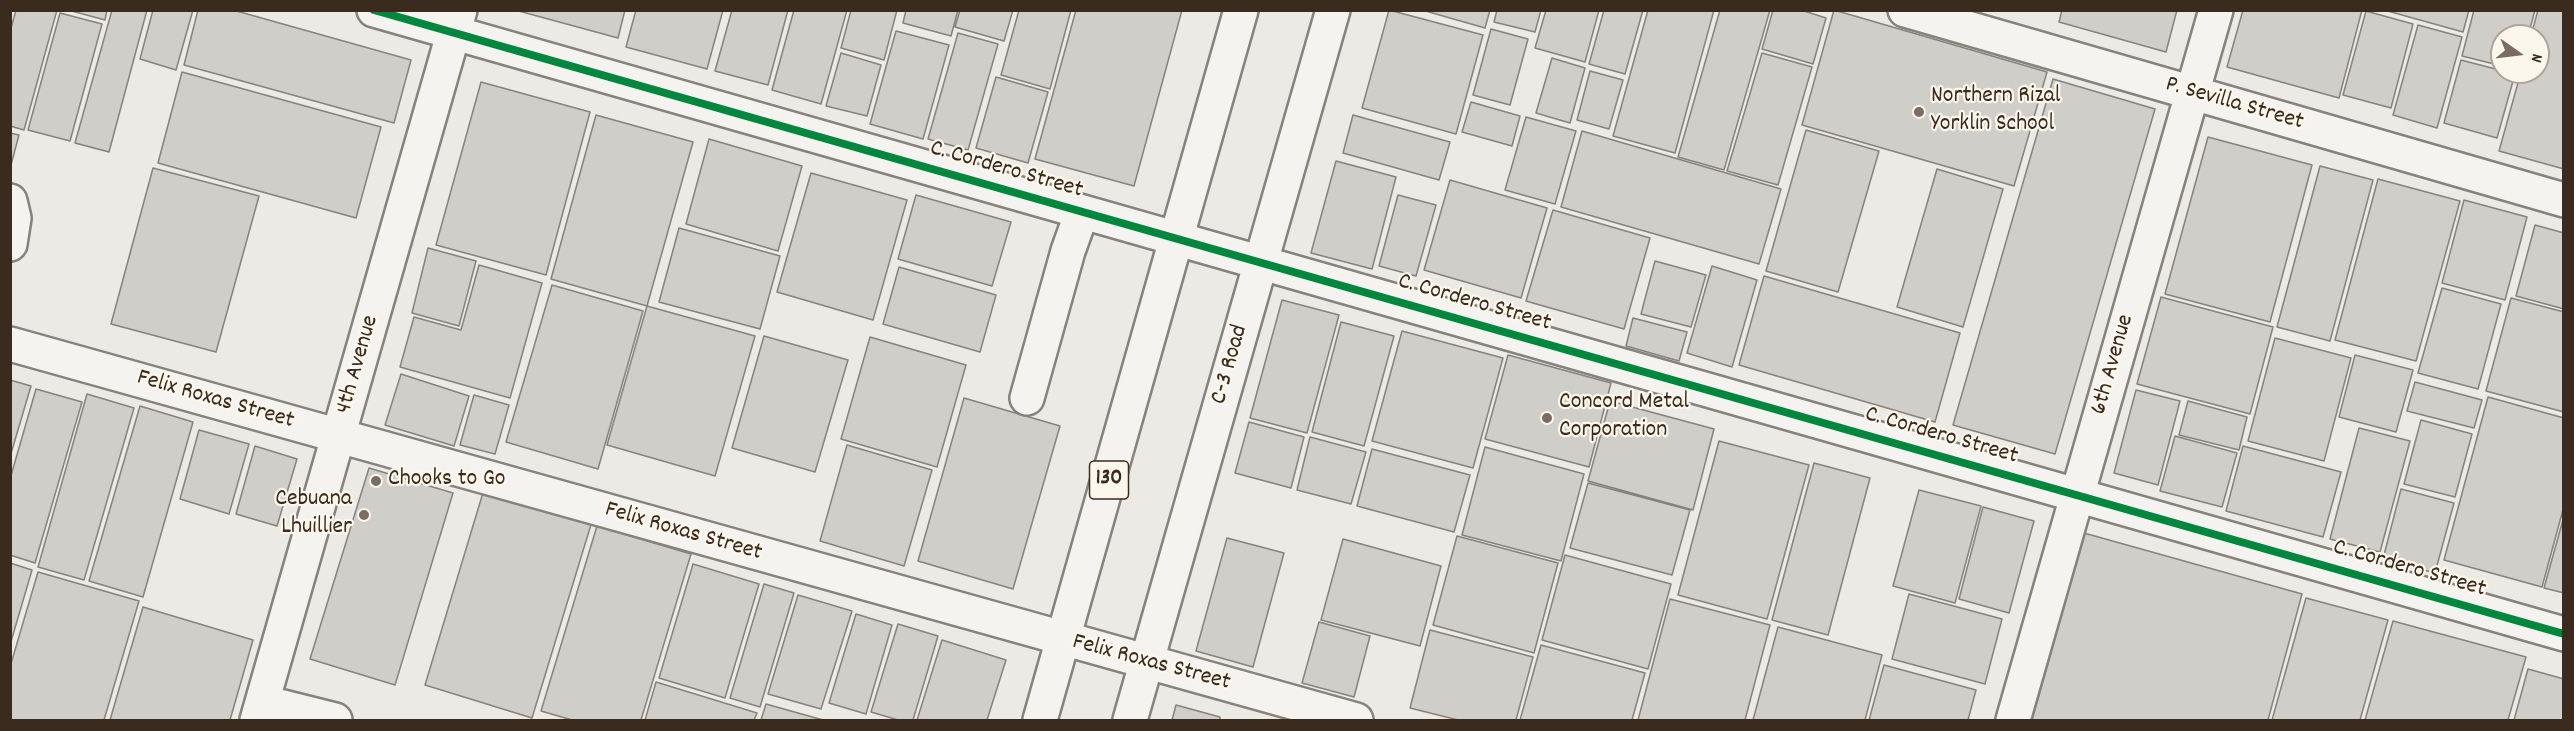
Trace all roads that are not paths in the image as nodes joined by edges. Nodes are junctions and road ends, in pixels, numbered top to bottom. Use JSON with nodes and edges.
{"nodes":[{"id":1,"x":374,"y":10,"type":"edge"},
{"id":2,"x":1241,"y":10,"type":"edge"},
{"id":3,"x":1333,"y":10,"type":"edge"},
{"id":4,"x":1905,"y":10,"type":"edge"},
{"id":5,"x":2216,"y":10,"type":"edge"},
{"id":6,"x":457,"y":22,"type":"edge"},
{"id":7,"x":2192,"y":93,"type":"junction"},
{"id":8,"x":2564,"y":200,"type":"edge"},
{"id":9,"x":10,"y":201,"type":"edge"},
{"id":10,"x":1082,"y":212,"type":"junction"},
{"id":11,"x":1177,"y":239,"type":"junction"},
{"id":12,"x":10,"y":244,"type":"edge"},
{"id":13,"x":1260,"y":264,"type":"junction"},
{"id":14,"x":10,"y":344,"type":"edge"},
{"id":15,"x":1027,"y":398,"type":"dead end"},
{"id":16,"x":338,"y":436,"type":"junction"},
{"id":17,"x":2077,"y":496,"type":"junction"},
{"id":18,"x":2564,"y":634,"type":"edge"},
{"id":19,"x":1064,"y":640,"type":"junction"},
{"id":20,"x":1147,"y":661,"type":"junction"},
{"id":21,"x":260,"y":711,"type":"edge"},
{"id":22,"x":335,"y":720,"type":"edge"},
{"id":23,"x":1040,"y":720,"type":"edge"},
{"id":24,"x":1130,"y":720,"type":"edge"},
{"id":25,"x":1356,"y":720,"type":"edge"},
{"id":26,"x":2013,"y":720,"type":"edge"}],
"edges":[{"from":1,"to":6,"type":"street","name":"C. Cordero Street"},
{"from":2,"to":11,"type":"street","number":"130"},
{"from":3,"to":13,"type":"street","name":"C-3 Road"},
{"from":4,"to":7,"type":"street","name":"P. Sevilla Street"},
{"from":5,"to":7,"type":"street","name":"6th Avenue"},
{"from":6,"to":10,"type":"street","name":"C. Cordero Street"},
{"from":6,"to":16,"type":"street","name":"4th Avenue"},
{"from":7,"to":8,"type":"street","name":"P. Sevilla Street"},
{"from":7,"to":17,"type":"street","name":"6th Avenue"},
{"from":9,"to":12,"type":"street"},
{"from":10,"to":11,"type":"street","name":"C. Cordero Street"},
{"from":10,"to":15,"type":"street"},
{"from":11,"to":13,"type":"street","name":"C. Cordero Street"},
{"from":11,"to":19,"type":"street","number":"130"},
{"from":13,"to":17,"type":"street","name":"C. Cordero Street"},
{"from":13,"to":20,"type":"street","name":"C-3 Road"},
{"from":14,"to":16,"type":"street","name":"Felix Roxas Street"},
{"from":16,"to":19,"type":"street","name":"Felix Roxas Street"},
{"from":16,"to":21,"type":"street","name":"4th Avenue"},
{"from":17,"to":18,"type":"street","name":"C. Cordero Street"},
{"from":17,"to":26,"type":"street","name":"6th Avenue"},
{"from":19,"to":20,"type":"street","name":"Felix Roxas Street"},
{"from":19,"to":23,"type":"street","number":"130"},
{"from":20,"to":24,"type":"street","name":"C-3 Road"},
{"from":20,"to":25,"type":"street","name":"Felix Roxas Street"},
{"from":21,"to":22,"type":"street"}]}
